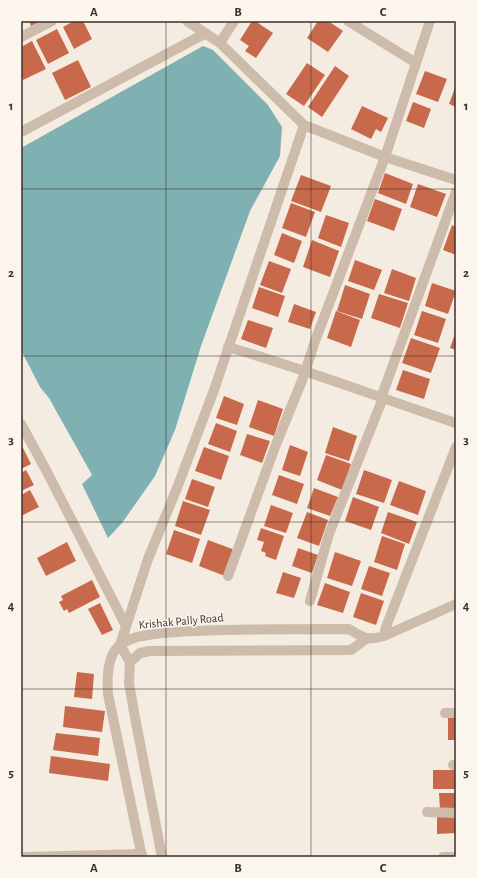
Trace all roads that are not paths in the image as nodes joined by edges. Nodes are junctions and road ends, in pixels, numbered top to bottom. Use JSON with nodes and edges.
{"nodes":[{"id":1,"x":52,"y":21,"type":"edge"},
{"id":2,"x":187,"y":21,"type":"edge"},
{"id":3,"x":234,"y":21,"type":"edge"},
{"id":4,"x":348,"y":21,"type":"edge"},
{"id":5,"x":430,"y":21,"type":"edge"},
{"id":6,"x":206,"y":33,"type":"junction"},
{"id":7,"x":21,"y":37,"type":"edge"},
{"id":8,"x":220,"y":44,"type":"junction"},
{"id":9,"x":416,"y":64,"type":"junction"},
{"id":10,"x":304,"y":125,"type":"junction"},
{"id":11,"x":21,"y":132,"type":"edge"},
{"id":12,"x":385,"y":157,"type":"junction"},
{"id":13,"x":456,"y":180,"type":"edge"},
{"id":14,"x":456,"y":192,"type":"edge"},
{"id":15,"x":228,"y":347,"type":"junction"},
{"id":16,"x":305,"y":371,"type":"junction"},
{"id":17,"x":381,"y":398,"type":"junction"},
{"id":18,"x":456,"y":423,"type":"edge"},
{"id":19,"x":22,"y":430,"type":"edge"},
{"id":20,"x":456,"y":447,"type":"edge"},
{"id":21,"x":228,"y":576,"type":"dead end"},
{"id":22,"x":310,"y":601,"type":"dead end"},
{"id":23,"x":456,"y":604,"type":"edge"},
{"id":24,"x":126,"y":626,"type":"junction"},
{"id":25,"x":384,"y":636,"type":"junction"},
{"id":26,"x":366,"y":639,"type":"junction"},
{"id":27,"x":120,"y":645,"type":"junction"},
{"id":28,"x":130,"y":662,"type":"junction"},
{"id":29,"x":445,"y":713,"type":"dead end"},
{"id":30,"x":456,"y":713,"type":"edge"},
{"id":31,"x":427,"y":812,"type":"dead end"},
{"id":32,"x":456,"y":813,"type":"edge"},
{"id":33,"x":142,"y":856,"type":"edge"},
{"id":34,"x":25,"y":857,"type":"edge"},
{"id":35,"x":162,"y":857,"type":"edge"},
{"id":36,"x":443,"y":857,"type":"edge"},
{"id":37,"x":455,"y":857,"type":"edge"}],
"edges":[{"from":1,"to":7,"type":"street"},
{"from":2,"to":6,"type":"street"},
{"from":3,"to":8,"type":"street"},
{"from":4,"to":9,"type":"street"},
{"from":5,"to":9,"type":"street"},
{"from":6,"to":8,"type":"street"},
{"from":6,"to":11,"type":"street"},
{"from":8,"to":10,"type":"street"},
{"from":9,"to":12,"type":"street"},
{"from":10,"to":12,"type":"street"},
{"from":10,"to":15,"type":"street"},
{"from":12,"to":13,"type":"street"},
{"from":12,"to":16,"type":"street"},
{"from":14,"to":17,"type":"street"},
{"from":15,"to":16,"type":"street"},
{"from":15,"to":24,"type":"street"},
{"from":16,"to":17,"type":"street"},
{"from":16,"to":21,"type":"street"},
{"from":17,"to":18,"type":"street"},
{"from":17,"to":22,"type":"street"},
{"from":19,"to":24,"type":"street"},
{"from":20,"to":25,"type":"street"},
{"from":23,"to":25,"type":"street"},
{"from":24,"to":27,"type":"street"},
{"from":25,"to":26,"type":"street"},
{"from":26,"to":27,"type":"street","name":"Krishak Pally Road"},
{"from":26,"to":28,"type":"street"},
{"from":27,"to":28,"type":"street"},
{"from":27,"to":33,"type":"street"},
{"from":28,"to":35,"type":"street"},
{"from":29,"to":30,"type":"street"},
{"from":31,"to":32,"type":"street"},
{"from":33,"to":34,"type":"street"},
{"from":36,"to":37,"type":"street"}]}
